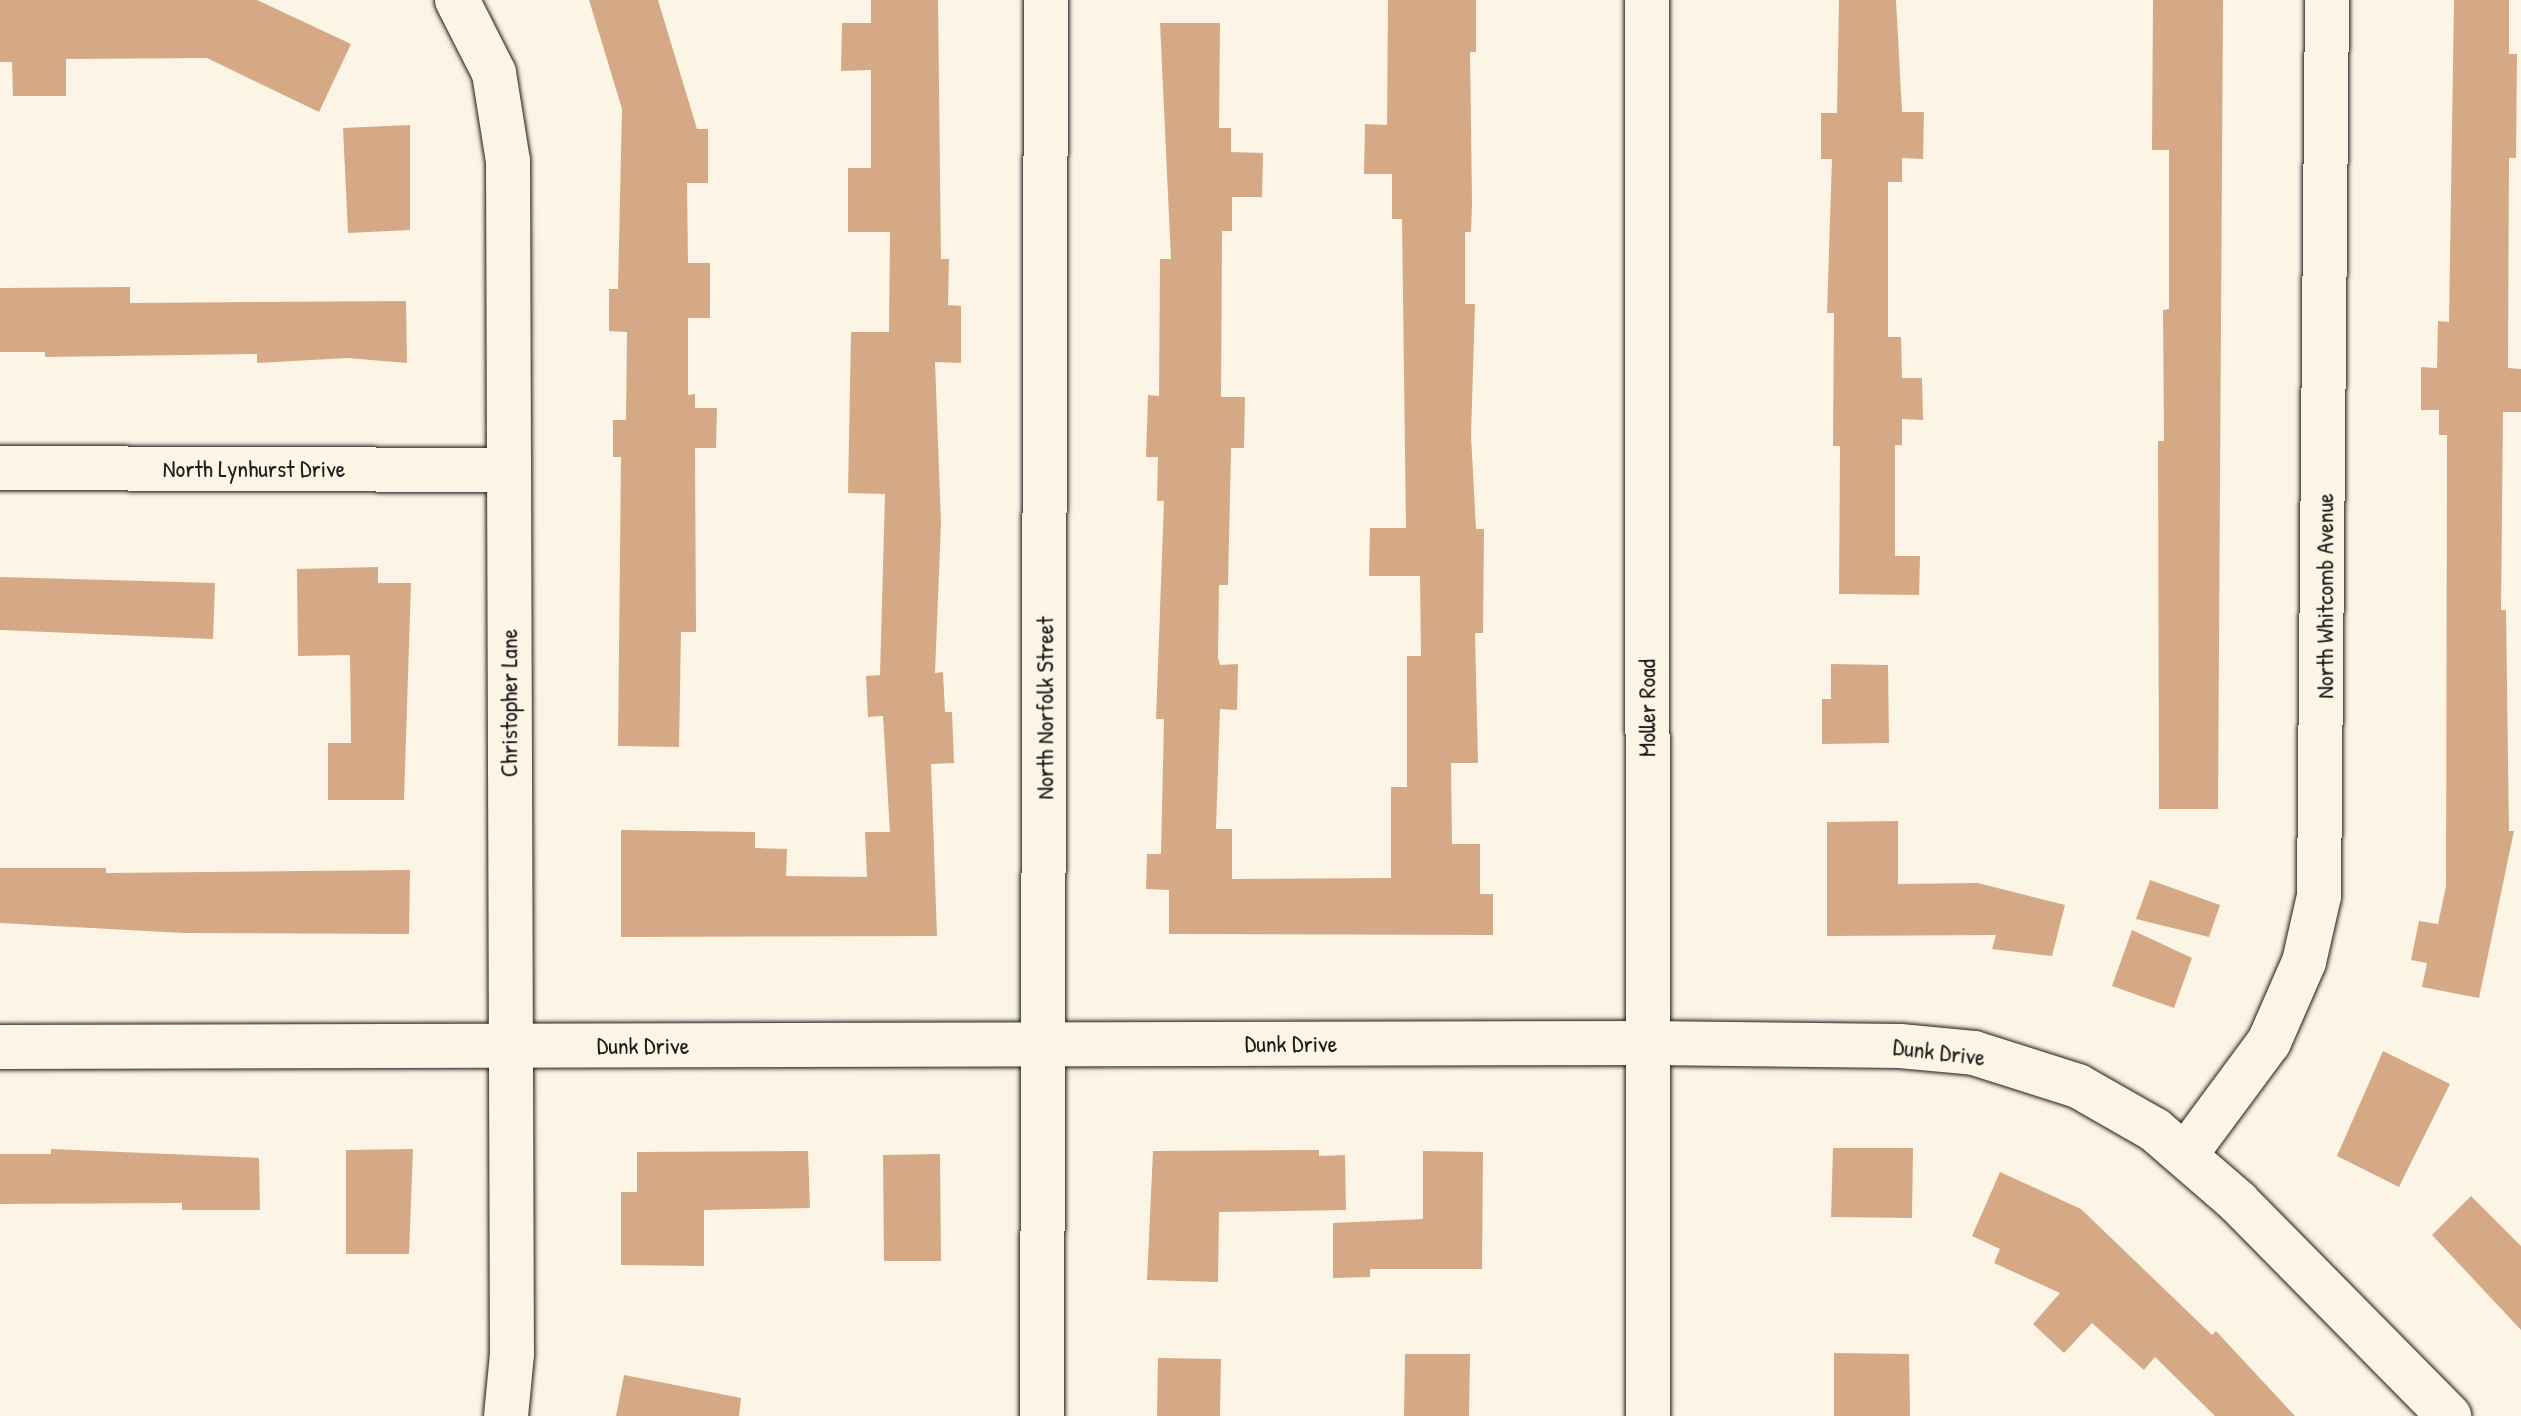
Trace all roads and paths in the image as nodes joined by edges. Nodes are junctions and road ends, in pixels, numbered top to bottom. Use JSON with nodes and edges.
{"nodes":[{"id":1,"x":457,"y":0,"type":"edge"},
{"id":2,"x":1046,"y":0,"type":"edge"},
{"id":3,"x":1647,"y":0,"type":"edge"},
{"id":4,"x":2327,"y":0,"type":"edge"},
{"id":5,"x":0,"y":468,"type":"edge"},
{"id":6,"x":509,"y":470,"type":"junction"},
{"id":7,"x":1647,"y":1043,"type":"junction"},
{"id":8,"x":510,"y":1046,"type":"junction"},
{"id":9,"x":1044,"y":1046,"type":"junction"},
{"id":10,"x":0,"y":1047,"type":"edge"},
{"id":11,"x":2186,"y":1154,"type":"junction"},
{"id":12,"x":506,"y":1416,"type":"edge"},
{"id":13,"x":1042,"y":1416,"type":"edge"},
{"id":14,"x":1648,"y":1416,"type":"edge"},
{"id":15,"x":2449,"y":1416,"type":"edge"}],
"edges":[{"from":1,"to":6,"type":"street","name":"Christopher Lane"},
{"from":2,"to":9,"type":"street","name":"North Norfolk Street"},
{"from":3,"to":7,"type":"street","name":"Moller Road"},
{"from":4,"to":11,"type":"street","name":"North Whitcomb Avenue"},
{"from":5,"to":6,"type":"street","name":"North Lynhurst Drive"},
{"from":6,"to":8,"type":"street","name":"Christopher Lane"},
{"from":7,"to":9,"type":"street","name":"Dunk Drive"},
{"from":7,"to":11,"type":"street","name":"Dunk Drive"},
{"from":7,"to":14,"type":"street","name":"Moller Road"},
{"from":8,"to":9,"type":"street","name":"Dunk Drive"},
{"from":8,"to":10,"type":"street","name":"Dunk Drive"},
{"from":8,"to":12,"type":"street","name":"Christopher Lane"},
{"from":9,"to":13,"type":"street","name":"North Norfolk Street"},
{"from":11,"to":15,"type":"street","name":"Dunk Drive"}]}
